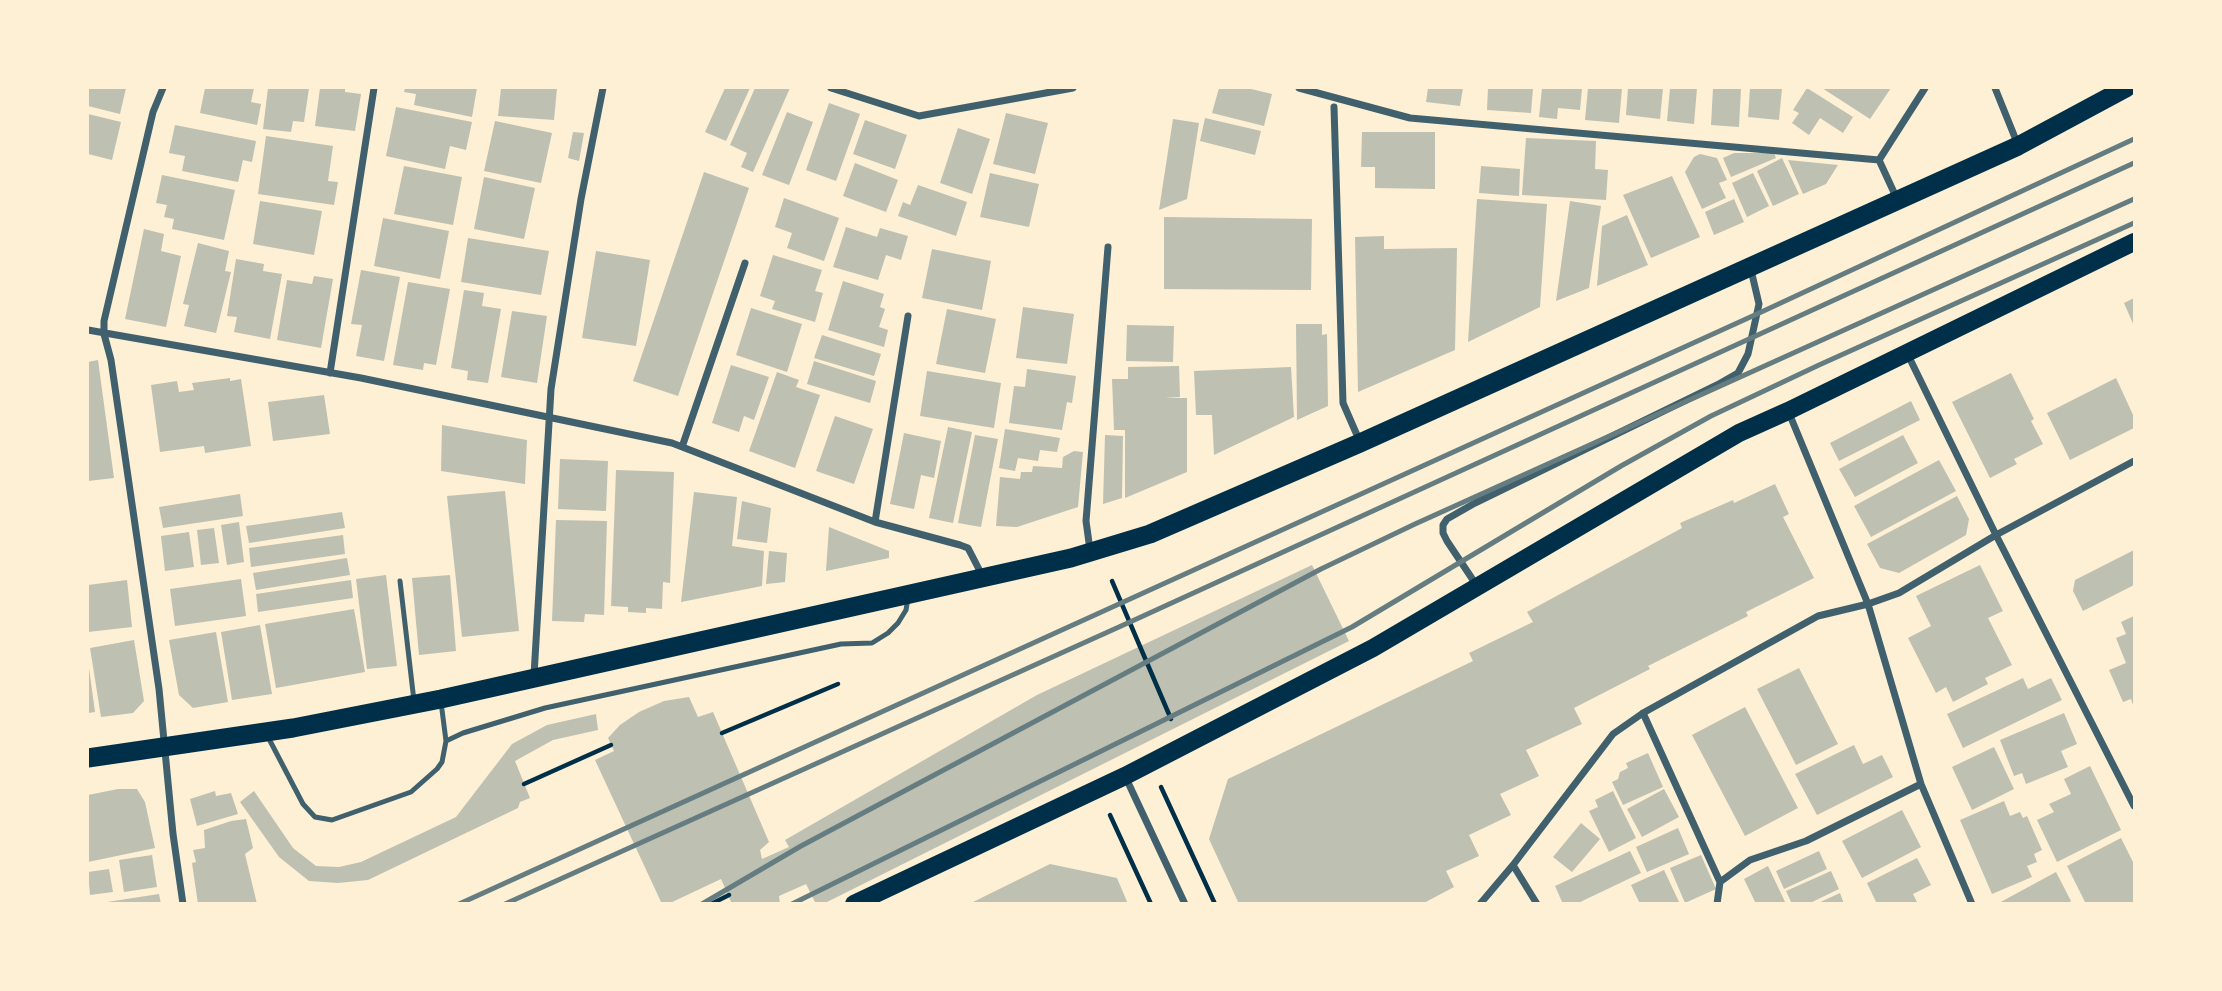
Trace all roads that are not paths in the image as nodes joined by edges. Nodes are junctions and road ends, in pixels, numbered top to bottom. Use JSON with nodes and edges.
{"nodes":[{"id":1,"x":163,"y":88,"type":"edge"},
{"id":2,"x":374,"y":88,"type":"edge"},
{"id":3,"x":603,"y":88,"type":"edge"},
{"id":4,"x":831,"y":88,"type":"edge"},
{"id":5,"x":1073,"y":88,"type":"edge"},
{"id":6,"x":1299,"y":88,"type":"edge"},
{"id":7,"x":1924,"y":88,"type":"edge"},
{"id":8,"x":1995,"y":88,"type":"edge"},
{"id":9,"x":2126,"y":88,"type":"edge"},
{"id":10,"x":1334,"y":107,"type":"dead end"},
{"id":11,"x":2018,"y":146,"type":"junction"},
{"id":12,"x":1880,"y":160,"type":"junction"},
{"id":13,"x":1897,"y":200,"type":"junction"},
{"id":14,"x":2134,"y":243,"type":"edge"},
{"id":15,"x":1108,"y":247,"type":"dead end"},
{"id":16,"x":746,"y":263,"type":"dead end"},
{"id":17,"x":1750,"y":266,"type":"junction"},
{"id":18,"x":908,"y":316,"type":"dead end"},
{"id":19,"x":88,"y":331,"type":"edge"},
{"id":20,"x":104,"y":334,"type":"junction"},
{"id":21,"x":1906,"y":352,"type":"junction"},
{"id":22,"x":330,"y":373,"type":"junction"},
{"id":23,"x":1788,"y":411,"type":"junction"},
{"id":24,"x":550,"y":417,"type":"junction"},
{"id":25,"x":1360,"y":443,"type":"junction"},
{"id":26,"x":682,"y":447,"type":"junction"},
{"id":27,"x":2134,"y":461,"type":"edge"},
{"id":28,"x":874,"y":522,"type":"junction"},
{"id":29,"x":1996,"y":535,"type":"junction"},
{"id":30,"x":1090,"y":551,"type":"junction"},
{"id":31,"x":983,"y":578,"type":"junction"},
{"id":32,"x":400,"y":582,"type":"dead end"},
{"id":33,"x":1477,"y":586,"type":"junction"},
{"id":34,"x":909,"y":595,"type":"junction"},
{"id":35,"x":1868,"y":604,"type":"junction"},
{"id":36,"x":533,"y":679,"type":"junction"},
{"id":37,"x":441,"y":699,"type":"junction"},
{"id":38,"x":414,"y":705,"type":"junction"},
{"id":39,"x":1643,"y":713,"type":"junction"},
{"id":40,"x":266,"y":733,"type":"junction"},
{"id":41,"x":446,"y":741,"type":"junction"},
{"id":42,"x":166,"y":746,"type":"junction"},
{"id":43,"x":88,"y":758,"type":"edge"},
{"id":44,"x":1125,"y":776,"type":"junction"},
{"id":45,"x":1920,"y":784,"type":"junction"},
{"id":46,"x":2134,"y":806,"type":"edge"},
{"id":47,"x":1513,"y":865,"type":"junction"},
{"id":48,"x":1720,"y":881,"type":"junction"},
{"id":49,"x":183,"y":904,"type":"edge"},
{"id":50,"x":854,"y":904,"type":"edge"},
{"id":51,"x":1185,"y":904,"type":"edge"},
{"id":52,"x":1480,"y":904,"type":"edge"},
{"id":53,"x":1537,"y":904,"type":"edge"},
{"id":54,"x":1717,"y":904,"type":"edge"},
{"id":55,"x":1972,"y":904,"type":"edge"}],
"edges":[{"from":1,"to":20,"type":"street"},
{"from":2,"to":22,"type":"street"},
{"from":3,"to":24,"type":"street"},
{"from":4,"to":5,"type":"street"},
{"from":6,"to":12,"type":"street"},
{"from":7,"to":12,"type":"street"},
{"from":8,"to":11,"type":"street"},
{"from":9,"to":11,"type":"highway"},
{"from":10,"to":25,"type":"street"},
{"from":11,"to":13,"type":"highway"},
{"from":12,"to":13,"type":"street"},
{"from":13,"to":17,"type":"highway"},
{"from":14,"to":21,"type":"main road"},
{"from":15,"to":30,"type":"street"},
{"from":16,"to":26,"type":"street"},
{"from":17,"to":25,"type":"highway"},
{"from":17,"to":33,"type":"street"},
{"from":18,"to":28,"type":"street"},
{"from":19,"to":20,"type":"street"},
{"from":20,"to":22,"type":"street"},
{"from":20,"to":42,"type":"street"},
{"from":21,"to":23,"type":"main road"},
{"from":21,"to":29,"type":"street"},
{"from":22,"to":24,"type":"street"},
{"from":23,"to":33,"type":"main road"},
{"from":23,"to":35,"type":"street"},
{"from":24,"to":26,"type":"street"},
{"from":24,"to":36,"type":"street"},
{"from":25,"to":30,"type":"highway"},
{"from":26,"to":28,"type":"street"},
{"from":27,"to":29,"type":"street"},
{"from":28,"to":31,"type":"street"},
{"from":29,"to":35,"type":"street"},
{"from":29,"to":46,"type":"street"},
{"from":30,"to":31,"type":"highway"},
{"from":31,"to":34,"type":"highway"},
{"from":32,"to":38,"type":"lane"},
{"from":33,"to":44,"type":"main road"},
{"from":34,"to":36,"type":"highway"},
{"from":34,"to":41,"type":"lane"},
{"from":35,"to":39,"type":"street"},
{"from":35,"to":45,"type":"street"},
{"from":36,"to":37,"type":"highway"},
{"from":37,"to":38,"type":"highway"},
{"from":37,"to":41,"type":"lane"},
{"from":38,"to":40,"type":"highway"},
{"from":39,"to":47,"type":"street"},
{"from":39,"to":48,"type":"street"},
{"from":40,"to":41,"type":"lane"},
{"from":40,"to":42,"type":"highway"},
{"from":42,"to":43,"type":"highway"},
{"from":42,"to":49,"type":"street"},
{"from":44,"to":50,"type":"main road"},
{"from":44,"to":51,"type":"street"},
{"from":45,"to":48,"type":"street"},
{"from":45,"to":55,"type":"street"},
{"from":47,"to":52,"type":"street"},
{"from":47,"to":53,"type":"street"},
{"from":48,"to":54,"type":"street"}]}
